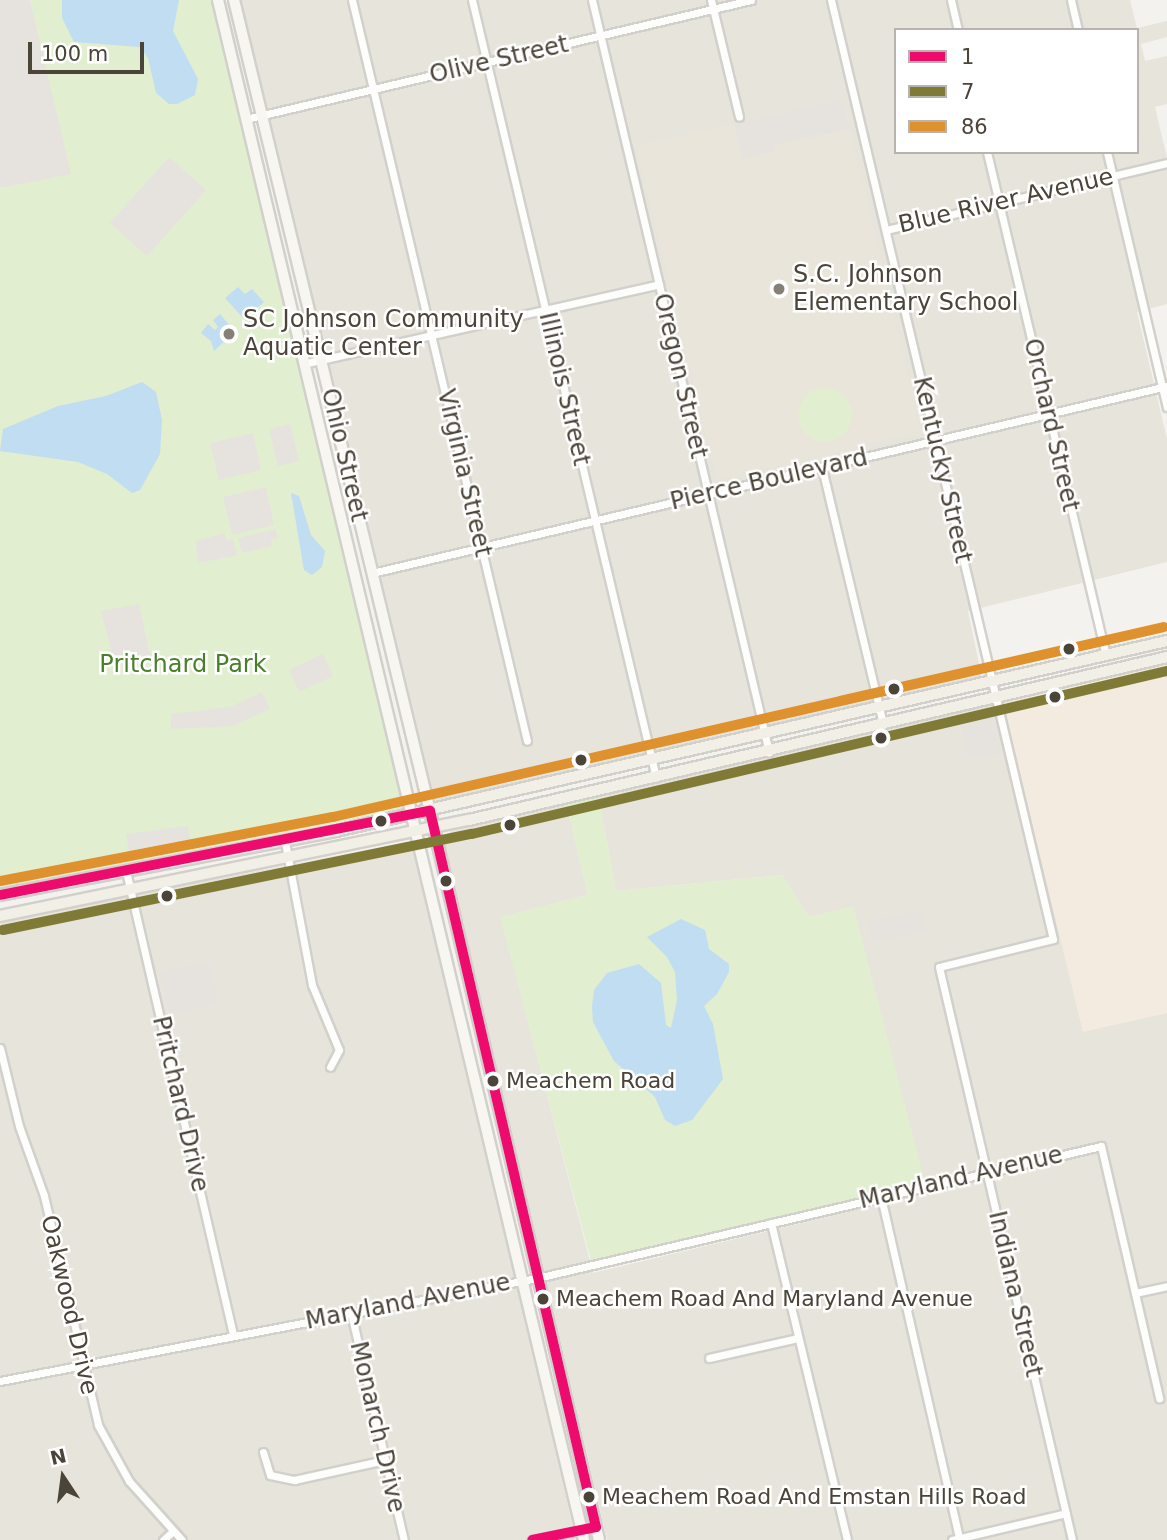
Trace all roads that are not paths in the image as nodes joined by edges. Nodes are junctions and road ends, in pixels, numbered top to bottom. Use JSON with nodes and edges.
{"nodes":[{"id":1,"x":218,"y":0,"type":"edge"},
{"id":2,"x":234,"y":0,"type":"edge"},
{"id":3,"x":352,"y":0,"type":"edge"},
{"id":4,"x":472,"y":0,"type":"edge"},
{"id":5,"x":592,"y":0,"type":"edge"},
{"id":6,"x":711,"y":0,"type":"edge"},
{"id":7,"x":751,"y":0,"type":"edge"},
{"id":8,"x":831,"y":0,"type":"edge"},
{"id":9,"x":951,"y":0,"type":"edge"},
{"id":10,"x":1071,"y":0,"type":"edge"},
{"id":11,"x":713,"y":9,"type":"junction"},
{"id":12,"x":958,"y":28,"type":"edge"},
{"id":13,"x":1078,"y":28,"type":"edge"},
{"id":14,"x":600,"y":36,"type":"junction"},
{"id":15,"x":487,"y":63,"type":"junction"},
{"id":16,"x":373,"y":90,"type":"junction"},
{"id":17,"x":261,"y":115,"type":"junction"},
{"id":18,"x":739,"y":117,"type":"dead end"},
{"id":19,"x":246,"y":119,"type":"junction"},
{"id":20,"x":987,"y":154,"type":"edge"},
{"id":21,"x":1107,"y":154,"type":"edge"},
{"id":22,"x":1167,"y":163,"type":"edge"},
{"id":23,"x":1112,"y":176,"type":"junction"},
{"id":24,"x":999,"y":203,"type":"junction"},
{"id":25,"x":886,"y":230,"type":"junction"},
{"id":26,"x":659,"y":284,"type":"junction"},
{"id":27,"x":545,"y":310,"type":"junction"},
{"id":28,"x":432,"y":337,"type":"junction"},
{"id":29,"x":322,"y":361,"type":"junction"},
{"id":30,"x":307,"y":363,"type":"junction"},
{"id":31,"x":1165,"y":387,"type":"edge"},
{"id":32,"x":1167,"y":407,"type":"edge"},
{"id":33,"x":1049,"y":414,"type":"junction"},
{"id":34,"x":935,"y":441,"type":"junction"},
{"id":35,"x":822,"y":468,"type":"junction"},
{"id":36,"x":708,"y":494,"type":"junction"},
{"id":37,"x":595,"y":521,"type":"junction"},
{"id":38,"x":481,"y":548,"type":"junction"},
{"id":39,"x":372,"y":573,"type":"junction"},
{"id":40,"x":1167,"y":641,"type":"edge"},
{"id":41,"x":1106,"y":656,"type":"junction"},
{"id":42,"x":1167,"y":657,"type":"edge"},
{"id":43,"x":992,"y":683,"type":"junction"},
{"id":44,"x":997,"y":697,"type":"junction"},
{"id":45,"x":879,"y":709,"type":"junction"},
{"id":46,"x":883,"y":724,"type":"junction"},
{"id":47,"x":765,"y":735,"type":"junction"},
{"id":48,"x":527,"y":741,"type":"dead end"},
{"id":49,"x":769,"y":752,"type":"junction"},
{"id":50,"x":652,"y":761,"type":"junction"},
{"id":51,"x":656,"y":778,"type":"junction"},
{"id":52,"x":430,"y":811,"type":"junction"},
{"id":53,"x":413,"y":814,"type":"junction"},
{"id":54,"x":434,"y":828,"type":"junction"},
{"id":55,"x":417,"y":831,"type":"junction"},
{"id":56,"x":285,"y":842,"type":"junction"},
{"id":57,"x":289,"y":859,"type":"junction"},
{"id":58,"x":126,"y":872,"type":"junction"},
{"id":59,"x":130,"y":891,"type":"junction"},
{"id":60,"x":0,"y":895,"type":"edge"},
{"id":61,"x":0,"y":916,"type":"edge"},
{"id":62,"x":463,"y":954,"type":"junction"},
{"id":63,"x":448,"y":958,"type":"junction"},
{"id":64,"x":939,"y":967,"type":"joint"},
{"id":65,"x":0,"y":1048,"type":"edge"},
{"id":66,"x":488,"y":1061,"type":"junction"},
{"id":67,"x":474,"y":1065,"type":"junction"},
{"id":68,"x":330,"y":1067,"type":"dead end"},
{"id":69,"x":987,"y":1172,"type":"junction"},
{"id":70,"x":515,"y":1178,"type":"junction"},
{"id":71,"x":501,"y":1181,"type":"junction"},
{"id":72,"x":881,"y":1197,"type":"junction"},
{"id":73,"x":771,"y":1223,"type":"junction"},
{"id":74,"x":537,"y":1278,"type":"junction"},
{"id":75,"x":524,"y":1280,"type":"junction"},
{"id":76,"x":1167,"y":1286,"type":"edge"},
{"id":77,"x":1135,"y":1293,"type":"junction"},
{"id":78,"x":351,"y":1314,"type":"junction"},
{"id":79,"x":233,"y":1336,"type":"junction"},
{"id":80,"x":798,"y":1338,"type":"junction"},
{"id":81,"x":709,"y":1359,"type":"dead end"},
{"id":82,"x":83,"y":1365,"type":"junction"},
{"id":83,"x":0,"y":1381,"type":"edge"},
{"id":84,"x":1159,"y":1398,"type":"dead end"},
{"id":85,"x":567,"y":1408,"type":"junction"},
{"id":86,"x":554,"y":1411,"type":"junction"},
{"id":87,"x":263,"y":1452,"type":"dead end"},
{"id":88,"x":385,"y":1460,"type":"junction"},
{"id":89,"x":1066,"y":1513,"type":"junction"},
{"id":90,"x":596,"y":1527,"type":"junction"},
{"id":91,"x":173,"y":1531,"type":"junction"},
{"id":92,"x":583,"y":1535,"type":"edge"},
{"id":93,"x":956,"y":1539,"type":"edge"},
{"id":94,"x":163,"y":1540,"type":"edge"},
{"id":95,"x":182,"y":1540,"type":"edge"},
{"id":96,"x":404,"y":1540,"type":"edge"},
{"id":97,"x":532,"y":1540,"type":"edge"},
{"id":98,"x":599,"y":1540,"type":"edge"},
{"id":99,"x":847,"y":1540,"type":"edge"},
{"id":100,"x":1072,"y":1540,"type":"edge"}],
"edges":[{"from":1,"to":19,"type":"street","name":"Ohio Street"},
{"from":2,"to":17,"type":"street","name":"Ohio Street"},
{"from":3,"to":16,"type":"street","name":"Virginia Street"},
{"from":4,"to":15,"type":"street","name":"Illinois Street"},
{"from":5,"to":14,"type":"street","name":"Oregon Street"},
{"from":6,"to":11,"type":"street"},
{"from":7,"to":11,"type":"street","name":"Olive Street"},
{"from":8,"to":25,"type":"street","name":"Kentucky Street"},
{"from":9,"to":12,"type":"street"},
{"from":10,"to":13,"type":"street"},
{"from":11,"to":14,"type":"street","name":"Olive Street"},
{"from":11,"to":18,"type":"street"},
{"from":14,"to":15,"type":"street","name":"Olive Street"},
{"from":14,"to":26,"type":"street","name":"Oregon Street"},
{"from":15,"to":16,"type":"street","name":"Olive Street"},
{"from":15,"to":27,"type":"street","name":"Illinois Street"},
{"from":16,"to":17,"type":"street","name":"Olive Street"},
{"from":16,"to":28,"type":"street","name":"Virginia Street"},
{"from":17,"to":19,"type":"street","name":"Olive Street"},
{"from":17,"to":29,"type":"street","name":"Ohio Street"},
{"from":19,"to":30,"type":"street","name":"Ohio Street"},
{"from":20,"to":24,"type":"street","name":"Orchard Street"},
{"from":21,"to":23,"type":"street"},
{"from":22,"to":23,"type":"street","name":"Blue River Avenue"},
{"from":23,"to":24,"type":"street","name":"Blue River Avenue"},
{"from":23,"to":31,"type":"street"},
{"from":24,"to":25,"type":"street","name":"Blue River Avenue"},
{"from":24,"to":33,"type":"street","name":"Orchard Street"},
{"from":25,"to":34,"type":"street","name":"Kentucky Street"},
{"from":26,"to":27,"type":"street"},
{"from":26,"to":36,"type":"street","name":"Oregon Street"},
{"from":27,"to":28,"type":"street"},
{"from":27,"to":37,"type":"street","name":"Illinois Street"},
{"from":28,"to":29,"type":"street"},
{"from":28,"to":38,"type":"street","name":"Virginia Street"},
{"from":29,"to":30,"type":"street"},
{"from":29,"to":39,"type":"street","name":"Ohio Street"},
{"from":30,"to":53,"type":"street","name":"Ohio Street"},
{"from":31,"to":32,"type":"street"},
{"from":31,"to":33,"type":"street","name":"Pierce Boulevard"},
{"from":33,"to":34,"type":"street","name":"Pierce Boulevard"},
{"from":33,"to":41,"type":"street","name":"Orchard Street"},
{"from":34,"to":35,"type":"street","name":"Pierce Boulevard"},
{"from":34,"to":43,"type":"street","name":"Kentucky Street"},
{"from":35,"to":36,"type":"street","name":"Pierce Boulevard"},
{"from":35,"to":45,"type":"street"},
{"from":36,"to":37,"type":"street","name":"Pierce Boulevard"},
{"from":36,"to":47,"type":"street","name":"Oregon Street"},
{"from":37,"to":38,"type":"street","name":"Pierce Boulevard"},
{"from":37,"to":50,"type":"street","name":"Illinois Street"},
{"from":38,"to":39,"type":"street","name":"Pierce Boulevard"},
{"from":38,"to":48,"type":"street","name":"Virginia Street"},
{"from":39,"to":52,"type":"street","name":"Ohio Street"},
{"from":40,"to":41,"type":"main road"},
{"from":41,"to":43,"type":"main road"},
{"from":42,"to":44,"type":"main road"},
{"from":43,"to":44,"type":"street","name":"Kentucky Street"},
{"from":43,"to":45,"type":"main road"},
{"from":44,"to":46,"type":"main road"},
{"from":44,"to":64,"type":"street","name":"Kentucky Street"},
{"from":45,"to":46,"type":"street"},
{"from":45,"to":47,"type":"main road"},
{"from":46,"to":49,"type":"main road"},
{"from":47,"to":49,"type":"street","name":"Oregon Street"},
{"from":47,"to":50,"type":"main road"},
{"from":49,"to":51,"type":"main road"},
{"from":50,"to":51,"type":"street","name":"Illinois Street"},
{"from":50,"to":52,"type":"main road"},
{"from":51,"to":54,"type":"main road"},
{"from":52,"to":53,"type":"main road"},
{"from":52,"to":54,"type":"street","name":"Ohio Street"},
{"from":53,"to":55,"type":"street"},
{"from":53,"to":56,"type":"main road"},
{"from":54,"to":55,"type":"main road"},
{"from":54,"to":62,"type":"street"},
{"from":55,"to":57,"type":"main road"},
{"from":55,"to":63,"type":"street"},
{"from":56,"to":57,"type":"street"},
{"from":56,"to":58,"type":"main road"},
{"from":57,"to":59,"type":"main road"},
{"from":57,"to":68,"type":"street"},
{"from":58,"to":59,"type":"street","name":"Pritchard Drive"},
{"from":58,"to":60,"type":"main road"},
{"from":59,"to":61,"type":"main road"},
{"from":59,"to":79,"type":"street","name":"Pritchard Drive"},
{"from":62,"to":63,"type":"street"},
{"from":62,"to":66,"type":"street"},
{"from":63,"to":67,"type":"street"},
{"from":64,"to":69,"type":"street","name":"Indiana Street"},
{"from":65,"to":82,"type":"street","name":"Oakwood Drive"},
{"from":66,"to":67,"type":"street"},
{"from":66,"to":70,"type":"street"},
{"from":67,"to":71,"type":"street"},
{"from":69,"to":72,"type":"street","name":"Maryland Avenue"},
{"from":69,"to":77,"type":"street","name":"Maryland Avenue"},
{"from":69,"to":89,"type":"street","name":"Indiana Street"},
{"from":70,"to":71,"type":"street"},
{"from":70,"to":74,"type":"street"},
{"from":71,"to":75,"type":"street"},
{"from":72,"to":73,"type":"street","name":"Maryland Avenue"},
{"from":72,"to":93,"type":"street"},
{"from":73,"to":74,"type":"street","name":"Maryland Avenue"},
{"from":73,"to":80,"type":"street"},
{"from":74,"to":75,"type":"street","name":"Maryland Avenue"},
{"from":74,"to":85,"type":"street"},
{"from":75,"to":78,"type":"street","name":"Maryland Avenue"},
{"from":75,"to":86,"type":"street"},
{"from":76,"to":77,"type":"street"},
{"from":77,"to":84,"type":"street"},
{"from":78,"to":79,"type":"street","name":"Maryland Avenue"},
{"from":78,"to":88,"type":"street","name":"Monarch Drive"},
{"from":79,"to":82,"type":"street","name":"Maryland Avenue"},
{"from":80,"to":81,"type":"street"},
{"from":80,"to":99,"type":"street"},
{"from":82,"to":83,"type":"street","name":"Maryland Avenue"},
{"from":82,"to":91,"type":"street","name":"Oakwood Drive"},
{"from":85,"to":86,"type":"street"},
{"from":85,"to":90,"type":"street"},
{"from":86,"to":92,"type":"street"},
{"from":87,"to":88,"type":"street"},
{"from":88,"to":96,"type":"street","name":"Monarch Drive"},
{"from":89,"to":93,"type":"street"},
{"from":89,"to":100,"type":"street","name":"Indiana Street"},
{"from":90,"to":92,"type":"street"},
{"from":90,"to":98,"type":"street"},
{"from":91,"to":94,"type":"street"},
{"from":91,"to":95,"type":"street","name":"Oakwood Drive"},
{"from":92,"to":97,"type":"street"}]}
